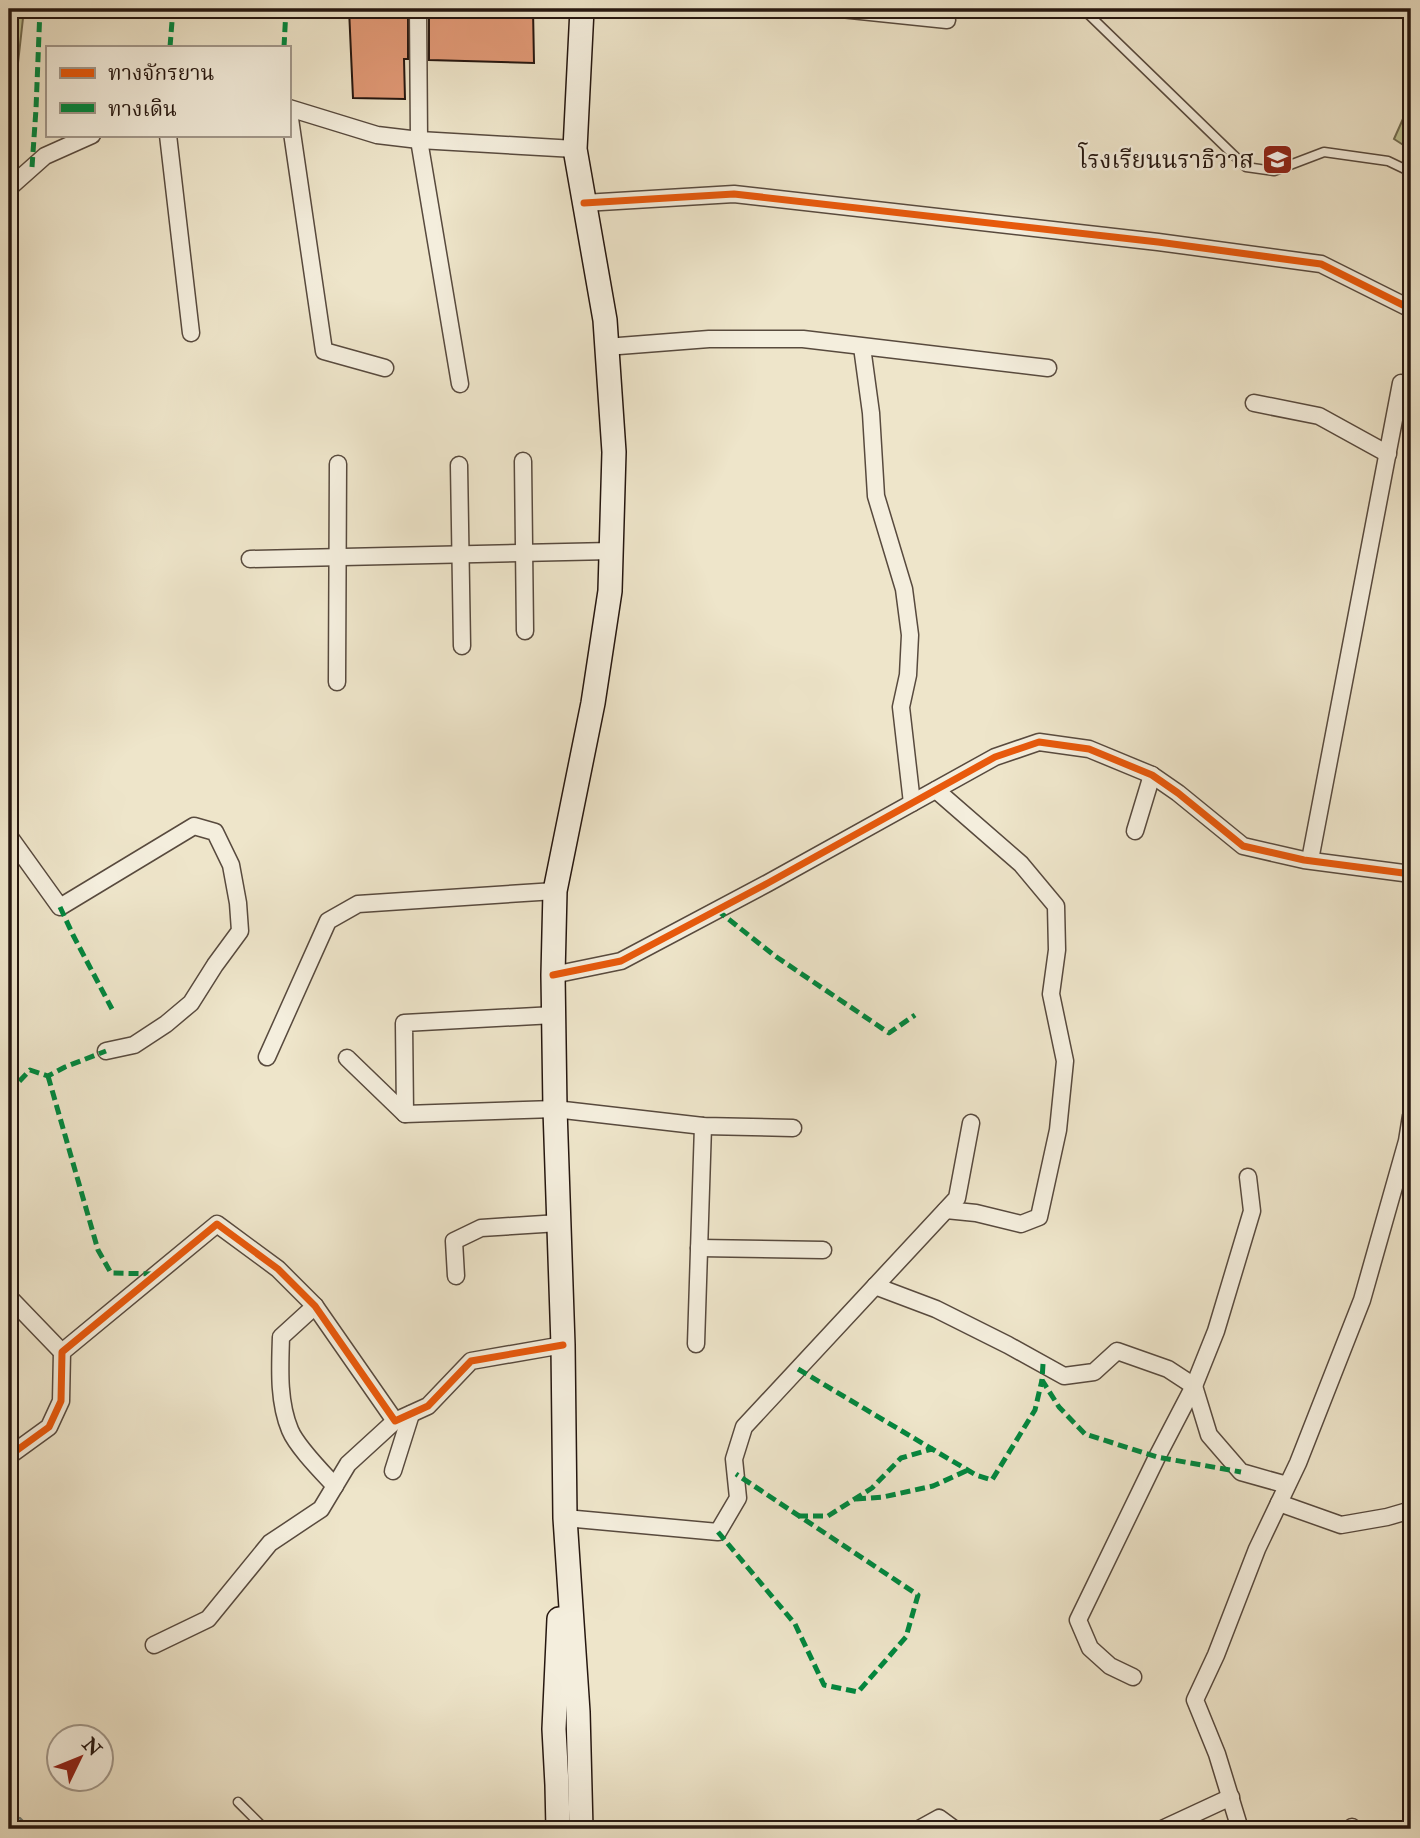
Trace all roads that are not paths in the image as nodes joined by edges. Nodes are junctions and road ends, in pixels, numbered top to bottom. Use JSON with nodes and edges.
{"nodes":[{"id":1,"x":418,"y":9,"type":"edge"},
{"id":2,"x":582,"y":9,"type":"edge"},
{"id":3,"x":841,"y":9,"type":"edge"},
{"id":4,"x":1083,"y":9,"type":"edge"},
{"id":5,"x":947,"y":20,"type":"dead end"},
{"id":6,"x":290,"y":110,"type":"edge"},
{"id":7,"x":290,"y":117,"type":"edge"},
{"id":8,"x":90,"y":136,"type":"edge"},
{"id":9,"x":168,"y":136,"type":"edge"},
{"id":10,"x":419,"y":140,"type":"junction"},
{"id":11,"x":575,"y":149,"type":"junction"},
{"id":12,"x":1411,"y":172,"type":"edge"},
{"id":13,"x":9,"y":188,"type":"edge"},
{"id":14,"x":583,"y":203,"type":"junction"},
{"id":15,"x":1411,"y":309,"type":"edge"},
{"id":16,"x":191,"y":333,"type":"dead end"},
{"id":17,"x":606,"y":346,"type":"junction"},
{"id":18,"x":862,"y":347,"type":"junction"},
{"id":19,"x":385,"y":368,"type":"dead end"},
{"id":20,"x":1048,"y":368,"type":"dead end"},
{"id":21,"x":1401,"y":383,"type":"dead end"},
{"id":22,"x":460,"y":384,"type":"dead end"},
{"id":23,"x":1254,"y":403,"type":"dead end"},
{"id":24,"x":1388,"y":454,"type":"junction"},
{"id":25,"x":523,"y":461,"type":"dead end"},
{"id":26,"x":338,"y":464,"type":"dead end"},
{"id":27,"x":459,"y":465,"type":"dead end"},
{"id":28,"x":611,"y":551,"type":"junction"},
{"id":29,"x":524,"y":553,"type":"junction"},
{"id":30,"x":461,"y":554,"type":"junction"},
{"id":31,"x":338,"y":557,"type":"junction"},
{"id":32,"x":250,"y":559,"type":"dead end"},
{"id":33,"x":525,"y":631,"type":"dead end"},
{"id":34,"x":463,"y":646,"type":"dead end"},
{"id":35,"x":337,"y":682,"type":"dead end"},
{"id":36,"x":1152,"y":775,"type":"junction"},
{"id":37,"x":936,"y":790,"type":"junction"},
{"id":38,"x":912,"y":803,"type":"junction"},
{"id":39,"x":1135,"y":831,"type":"dead end"},
{"id":40,"x":9,"y":836,"type":"edge"},
{"id":41,"x":1310,"y":860,"type":"junction"},
{"id":42,"x":1411,"y":874,"type":"edge"},
{"id":43,"x":555,"y":891,"type":"junction"},
{"id":44,"x":553,"y":975,"type":"junction"},
{"id":45,"x":554,"y":1015,"type":"junction"},
{"id":46,"x":106,"y":1051,"type":"dead end"},
{"id":47,"x":267,"y":1057,"type":"dead end"},
{"id":48,"x":347,"y":1058,"type":"dead end"},
{"id":49,"x":555,"y":1109,"type":"junction"},
{"id":50,"x":405,"y":1114,"type":"junction"},
{"id":51,"x":1411,"y":1116,"type":"edge"},
{"id":52,"x":971,"y":1124,"type":"dead end"},
{"id":53,"x":703,"y":1126,"type":"junction"},
{"id":54,"x":793,"y":1128,"type":"dead end"},
{"id":55,"x":1248,"y":1177,"type":"dead end"},
{"id":56,"x":946,"y":1210,"type":"junction"},
{"id":57,"x":559,"y":1223,"type":"junction"},
{"id":58,"x":699,"y":1248,"type":"junction"},
{"id":59,"x":823,"y":1250,"type":"dead end"},
{"id":60,"x":456,"y":1276,"type":"dead end"},
{"id":61,"x":875,"y":1286,"type":"junction"},
{"id":62,"x":9,"y":1297,"type":"edge"},
{"id":63,"x":315,"y":1306,"type":"junction"},
{"id":64,"x":696,"y":1344,"type":"dead end"},
{"id":65,"x":563,"y":1346,"type":"junction"},
{"id":66,"x":62,"y":1352,"type":"junction"},
{"id":67,"x":1194,"y":1386,"type":"junction"},
{"id":68,"x":411,"y":1414,"type":"junction"},
{"id":69,"x":395,"y":1421,"type":"junction"},
{"id":70,"x":9,"y":1456,"type":"edge"},
{"id":71,"x":393,"y":1471,"type":"dead end"},
{"id":72,"x":1287,"y":1485,"type":"junction"},
{"id":73,"x":335,"y":1486,"type":"junction"},
{"id":74,"x":1279,"y":1503,"type":"junction"},
{"id":75,"x":1411,"y":1510,"type":"edge"},
{"id":76,"x":565,"y":1518,"type":"junction"},
{"id":77,"x":155,"y":1645,"type":"dead end"},
{"id":78,"x":1133,"y":1677,"type":"dead end"},
{"id":79,"x":1231,"y":1797,"type":"junction"},
{"id":80,"x":238,"y":1802,"type":"dead end"},
{"id":81,"x":265,"y":1829,"type":"edge"},
{"id":82,"x":558,"y":1829,"type":"edge"},
{"id":83,"x":581,"y":1829,"type":"edge"},
{"id":84,"x":919,"y":1829,"type":"edge"},
{"id":85,"x":954,"y":1829,"type":"edge"},
{"id":86,"x":1163,"y":1829,"type":"edge"},
{"id":87,"x":1240,"y":1829,"type":"edge"}],
"edges":[{"from":1,"to":10,"type":"street"},
{"from":2,"to":11,"type":"main road"},
{"from":3,"to":5,"type":"street"},
{"from":4,"to":12,"type":"lane"},
{"from":6,"to":10,"type":"street"},
{"from":7,"to":19,"type":"street"},
{"from":8,"to":13,"type":"street"},
{"from":9,"to":16,"type":"street"},
{"from":10,"to":11,"type":"street"},
{"from":10,"to":22,"type":"street"},
{"from":11,"to":14,"type":"main road"},
{"from":14,"to":15,"type":"street"},
{"from":14,"to":17,"type":"main road"},
{"from":17,"to":18,"type":"street"},
{"from":17,"to":28,"type":"main road"},
{"from":18,"to":20,"type":"street"},
{"from":18,"to":38,"type":"street"},
{"from":21,"to":24,"type":"street"},
{"from":23,"to":24,"type":"street"},
{"from":24,"to":41,"type":"street"},
{"from":25,"to":29,"type":"street"},
{"from":26,"to":31,"type":"street"},
{"from":27,"to":30,"type":"street"},
{"from":28,"to":29,"type":"street"},
{"from":28,"to":43,"type":"main road"},
{"from":29,"to":30,"type":"street"},
{"from":29,"to":33,"type":"street"},
{"from":30,"to":31,"type":"street"},
{"from":30,"to":34,"type":"street"},
{"from":31,"to":32,"type":"street"},
{"from":31,"to":35,"type":"street"},
{"from":36,"to":37,"type":"street"},
{"from":36,"to":39,"type":"street"},
{"from":36,"to":41,"type":"street"},
{"from":37,"to":38,"type":"street"},
{"from":37,"to":56,"type":"street"},
{"from":38,"to":44,"type":"street"},
{"from":40,"to":46,"type":"street"},
{"from":41,"to":42,"type":"street"},
{"from":43,"to":44,"type":"main road"},
{"from":43,"to":47,"type":"street"},
{"from":44,"to":45,"type":"main road"},
{"from":45,"to":49,"type":"main road"},
{"from":45,"to":50,"type":"street"},
{"from":48,"to":50,"type":"street"},
{"from":49,"to":50,"type":"street"},
{"from":49,"to":53,"type":"street"},
{"from":49,"to":57,"type":"main road"},
{"from":51,"to":72,"type":"street"},
{"from":52,"to":56,"type":"street"},
{"from":53,"to":54,"type":"street"},
{"from":53,"to":58,"type":"street"},
{"from":55,"to":67,"type":"street"},
{"from":56,"to":61,"type":"street"},
{"from":57,"to":60,"type":"street"},
{"from":57,"to":65,"type":"main road"},
{"from":58,"to":59,"type":"street"},
{"from":58,"to":64,"type":"street"},
{"from":61,"to":67,"type":"street"},
{"from":61,"to":76,"type":"street"},
{"from":62,"to":66,"type":"street"},
{"from":63,"to":66,"type":"street"},
{"from":63,"to":69,"type":"street"},
{"from":63,"to":73,"type":"street"},
{"from":65,"to":68,"type":"street"},
{"from":65,"to":76,"type":"main road"},
{"from":66,"to":70,"type":"street"},
{"from":67,"to":72,"type":"street"},
{"from":67,"to":78,"type":"street"},
{"from":68,"to":69,"type":"street"},
{"from":68,"to":71,"type":"street"},
{"from":69,"to":73,"type":"street"},
{"from":72,"to":74,"type":"street"},
{"from":73,"to":77,"type":"street"},
{"from":74,"to":75,"type":"street"},
{"from":74,"to":79,"type":"street"},
{"from":76,"to":82,"type":"main road"},
{"from":76,"to":83,"type":"main road"},
{"from":79,"to":86,"type":"street"},
{"from":79,"to":87,"type":"street"},
{"from":80,"to":81,"type":"lane"},
{"from":84,"to":85,"type":"street"}]}
